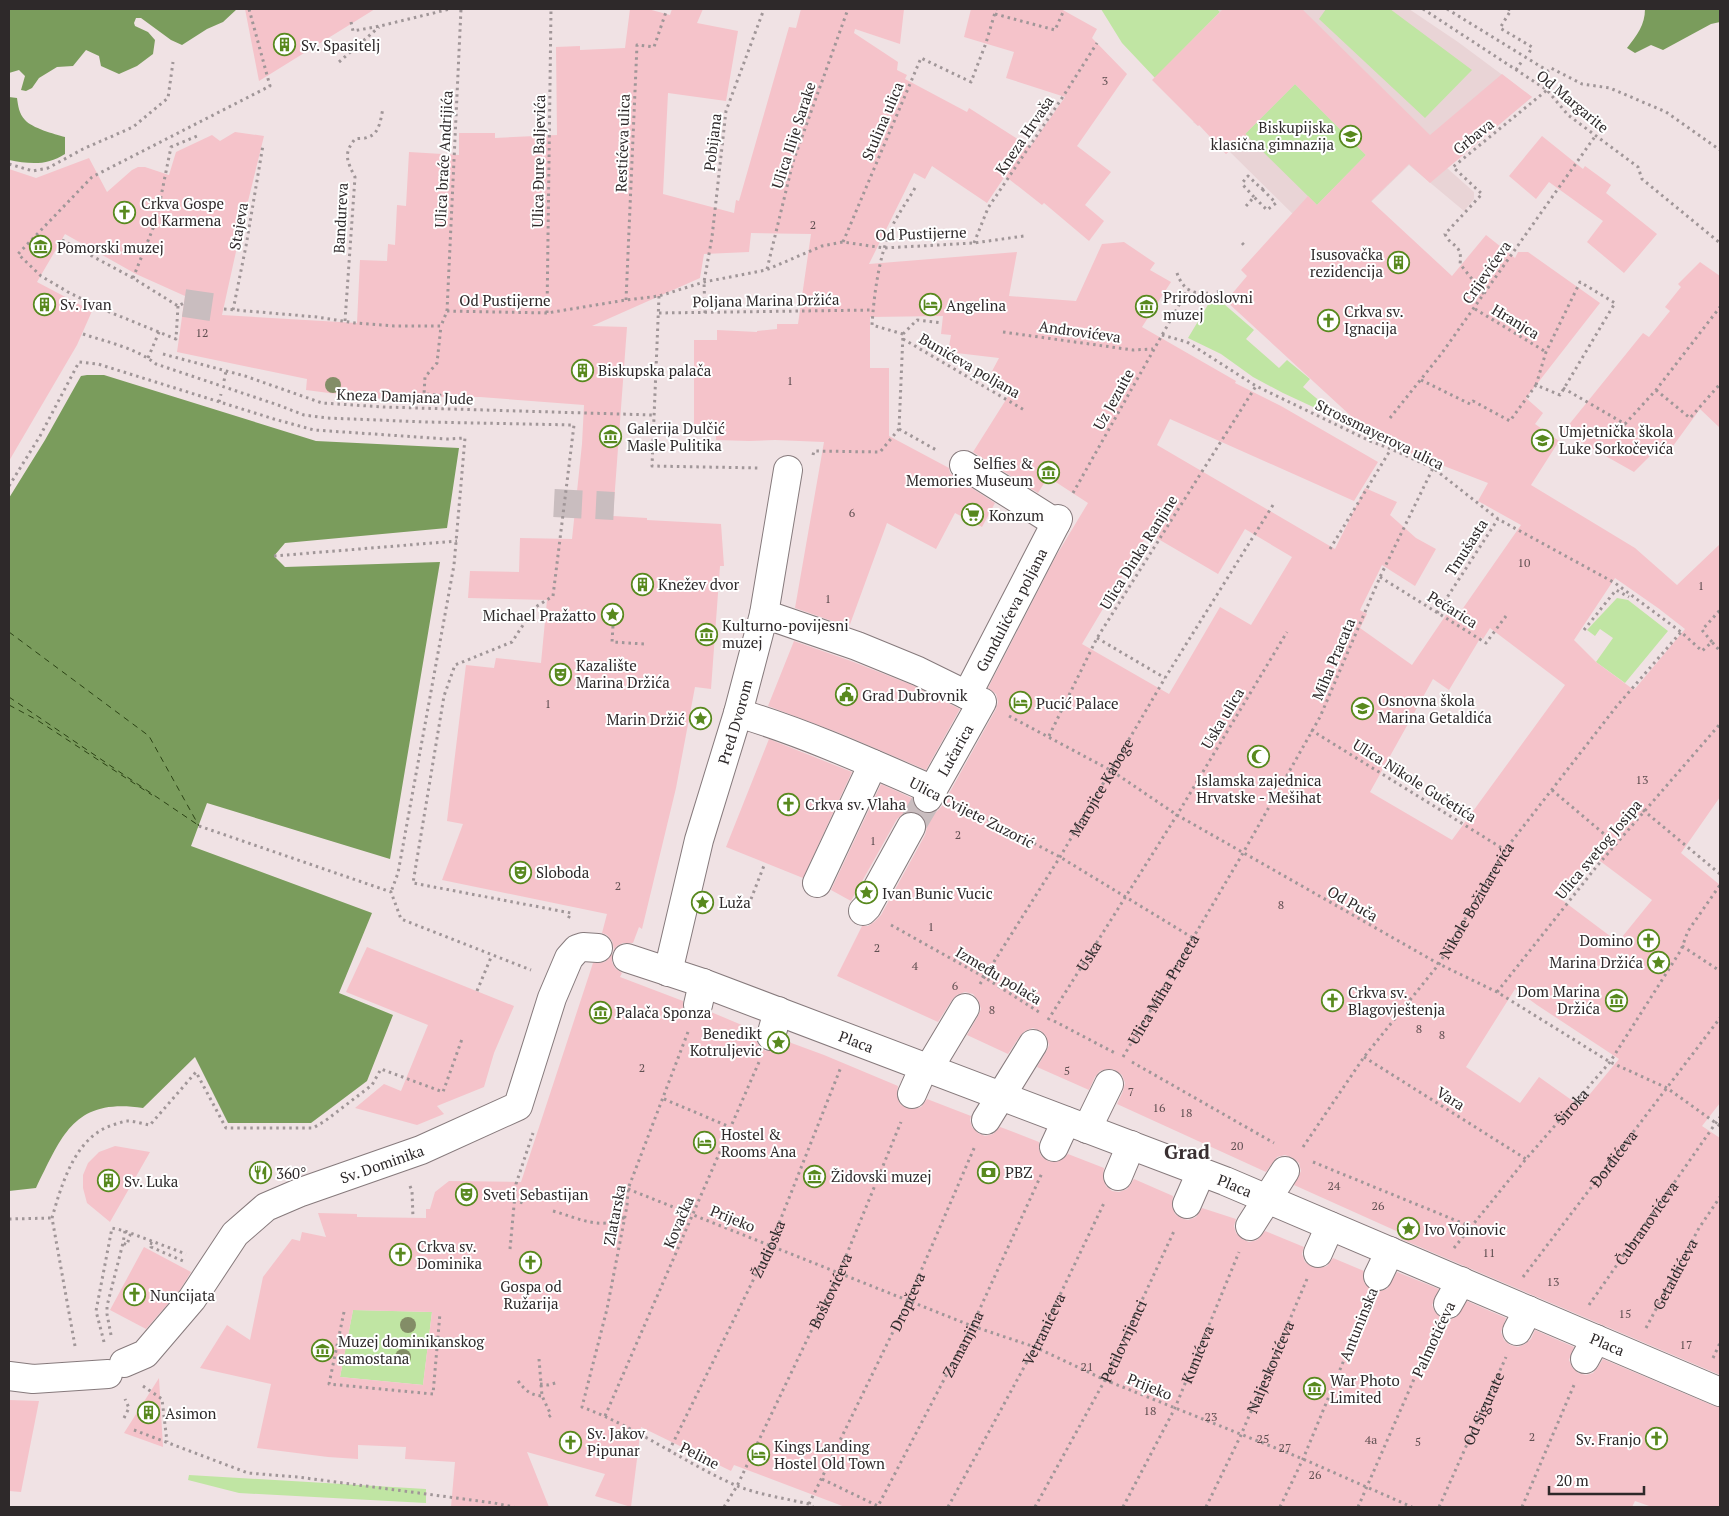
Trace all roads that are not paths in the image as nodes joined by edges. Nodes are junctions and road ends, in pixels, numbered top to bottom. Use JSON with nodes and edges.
{"nodes":[{"id":1,"x":964,"y":465,"type":"road end"},
{"id":2,"x":777,"y":469,"type":"road end"},
{"id":3,"x":764,"y":614,"type":"junction"},
{"id":4,"x":974,"y":699,"type":"junction"},
{"id":5,"x":738,"y":713,"type":"junction"},
{"id":6,"x":873,"y":764,"type":"junction"},
{"id":7,"x":930,"y":794,"type":"joint"},
{"id":8,"x":912,"y":828,"type":"tunnel mouth"},
{"id":9,"x":817,"y":883,"type":"dead end"},
{"id":10,"x":863,"y":910,"type":"road end"},
{"id":11,"x":598,"y":948,"type":"dead end"},
{"id":12,"x":627,"y":958,"type":"dead end"},
{"id":13,"x":668,"y":972,"type":"junction"},
{"id":14,"x":965,"y":1008,"type":"road end"},
{"id":15,"x":1033,"y":1044,"type":"road end"},
{"id":16,"x":926,"y":1068,"type":"junction"},
{"id":17,"x":1109,"y":1084,"type":"road end"},
{"id":18,"x":912,"y":1094,"type":"road end"},
{"id":19,"x":1000,"y":1096,"type":"junction"},
{"id":20,"x":986,"y":1120,"type":"road end"},
{"id":21,"x":1077,"y":1125,"type":"junction"},
{"id":22,"x":1130,"y":1145,"type":"junction"},
{"id":23,"x":1054,"y":1147,"type":"road end"},
{"id":24,"x":1285,"y":1171,"type":"road end"},
{"id":25,"x":1201,"y":1172,"type":"junction"},
{"id":26,"x":1118,"y":1176,"type":"road end"},
{"id":27,"x":1268,"y":1199,"type":"junction"},
{"id":28,"x":1187,"y":1204,"type":"road end"},
{"id":29,"x":1250,"y":1226,"type":"road end"},
{"id":30,"x":1330,"y":1226,"type":"junction"},
{"id":31,"x":1390,"y":1251,"type":"junction"},
{"id":32,"x":1318,"y":1253,"type":"road end"},
{"id":33,"x":1378,"y":1276,"type":"road end"},
{"id":34,"x":1713,"y":1371,"type":"edge"},
{"id":35,"x":21,"y":1377,"type":"edge"}],
"edges":[{"from":1,"to":4,"type":"street","name":"Gundulićeva poljana"},
{"from":2,"to":3,"type":"street","name":"Pred Dvorom"},
{"from":3,"to":4,"type":"street"},
{"from":3,"to":5,"type":"street","name":"Pred Dvorom"},
{"from":4,"to":7,"type":"street","name":"Lučarica"},
{"from":5,"to":6,"type":"street","name":"Ulica Cvijete Zuzorić"},
{"from":5,"to":13,"type":"street","name":"Pred Dvorom"},
{"from":6,"to":7,"type":"street","name":"Ulica Cvijete Zuzorić"},
{"from":6,"to":9,"type":"street"},
{"from":8,"to":10,"type":"street"},
{"from":11,"to":35,"type":"street","name":"Sv. Dominika"},
{"from":12,"to":13,"type":"street","name":"Placa"},
{"from":13,"to":16,"type":"street","name":"Placa"},
{"from":14,"to":16,"type":"street"},
{"from":15,"to":19,"type":"street"},
{"from":16,"to":18,"type":"street"},
{"from":16,"to":19,"type":"street","name":"Placa"},
{"from":17,"to":21,"type":"street"},
{"from":19,"to":20,"type":"street"},
{"from":19,"to":21,"type":"street","name":"Placa"},
{"from":21,"to":22,"type":"street","name":"Placa"},
{"from":21,"to":23,"type":"street"},
{"from":22,"to":25,"type":"street","name":"Placa"},
{"from":22,"to":26,"type":"street"},
{"from":24,"to":27,"type":"street"},
{"from":25,"to":27,"type":"street","name":"Placa"},
{"from":25,"to":28,"type":"street"},
{"from":27,"to":29,"type":"street"},
{"from":27,"to":30,"type":"street","name":"Placa"},
{"from":30,"to":31,"type":"street","name":"Placa"},
{"from":30,"to":32,"type":"street"},
{"from":31,"to":33,"type":"street","name":"Antuninska"},
{"from":31,"to":34,"type":"street","name":"Placa"}]}
